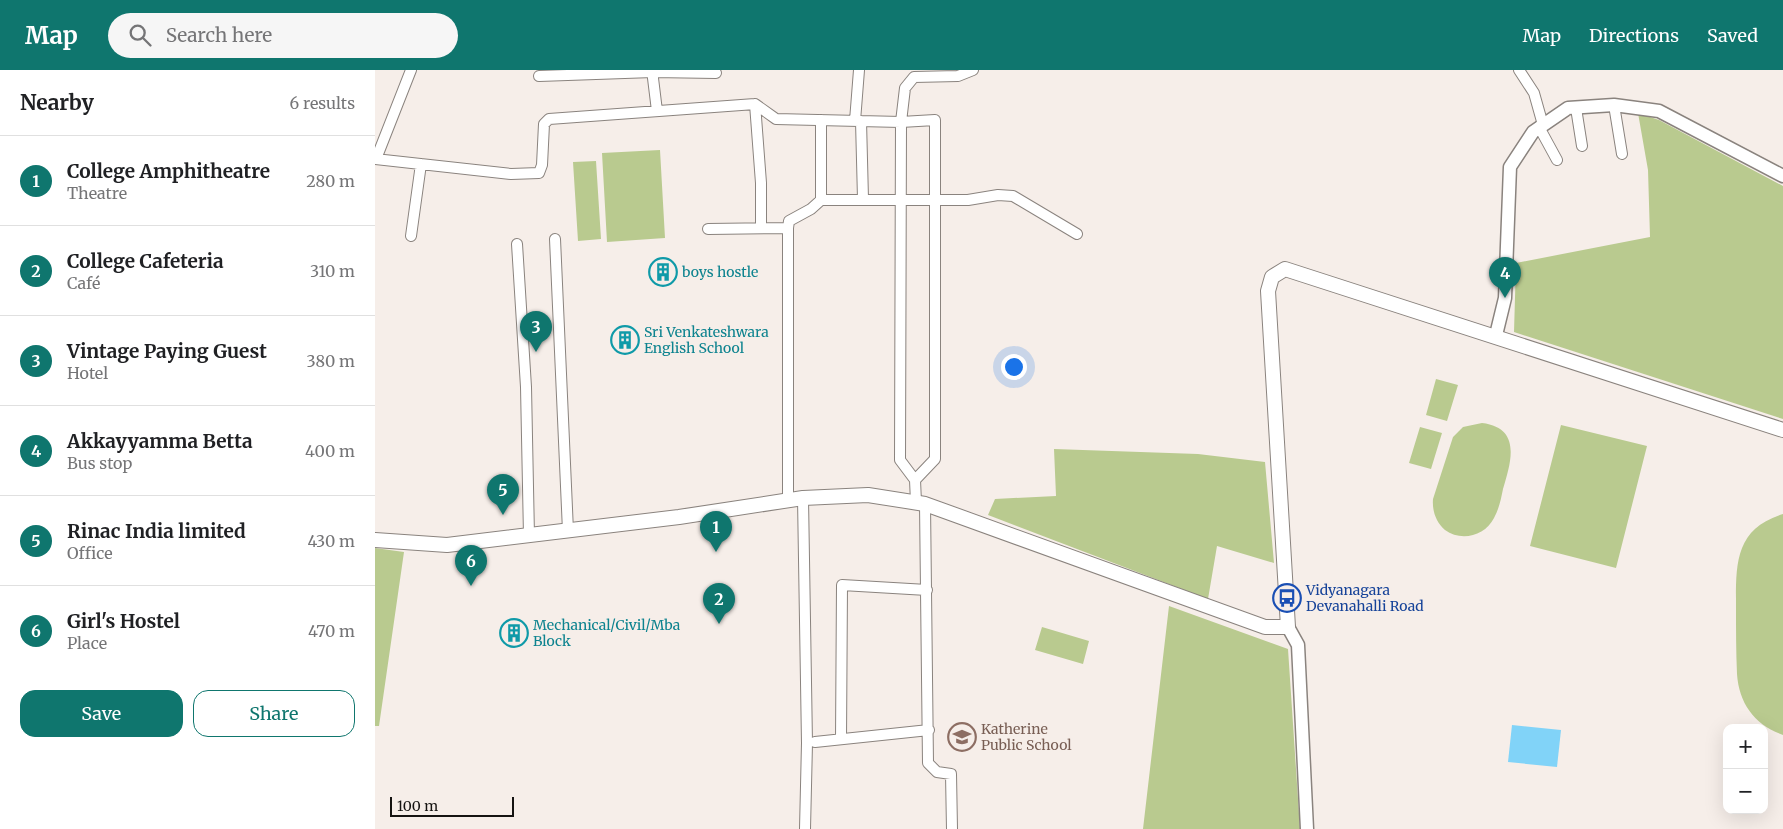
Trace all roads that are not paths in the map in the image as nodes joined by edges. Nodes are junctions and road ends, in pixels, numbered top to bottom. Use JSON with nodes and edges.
{"nodes":[{"id":1,"x":411,"y":70,"type":"edge"},
{"id":2,"x":859,"y":70,"type":"edge"},
{"id":3,"x":973,"y":70,"type":"edge"},
{"id":4,"x":1519,"y":70,"type":"edge"},
{"id":5,"x":652,"y":71,"type":"edge"},
{"id":6,"x":716,"y":72,"type":"dead end"},
{"id":7,"x":539,"y":76,"type":"dead end"},
{"id":8,"x":755,"y":104,"type":"junction"},
{"id":9,"x":1614,"y":105,"type":"junction"},
{"id":10,"x":1576,"y":108,"type":"junction"},
{"id":11,"x":657,"y":111,"type":"junction"},
{"id":12,"x":821,"y":120,"type":"junction"},
{"id":13,"x":858,"y":121,"type":"junction"},
{"id":14,"x":901,"y":122,"type":"junction"},
{"id":15,"x":1541,"y":126,"type":"junction"},
{"id":16,"x":1582,"y":146,"type":"dead end"},
{"id":17,"x":1623,"y":154,"type":"dead end"},
{"id":18,"x":375,"y":159,"type":"edge"},
{"id":19,"x":1557,"y":160,"type":"dead end"},
{"id":20,"x":421,"y":164,"type":"junction"},
{"id":21,"x":1783,"y":176,"type":"edge"},
{"id":22,"x":863,"y":199,"type":"junction"},
{"id":23,"x":900,"y":199,"type":"junction"},
{"id":24,"x":935,"y":199,"type":"junction"},
{"id":25,"x":821,"y":200,"type":"junction"},
{"id":26,"x":761,"y":228,"type":"junction"},
{"id":27,"x":788,"y":228,"type":"junction"},
{"id":28,"x":708,"y":229,"type":"dead end"},
{"id":29,"x":1077,"y":234,"type":"dead end"},
{"id":30,"x":411,"y":236,"type":"dead end"},
{"id":31,"x":555,"y":239,"type":"dead end"},
{"id":32,"x":517,"y":244,"type":"dead end"},
{"id":33,"x":1496,"y":336,"type":"junction"},
{"id":34,"x":1783,"y":430,"type":"edge"},
{"id":35,"x":915,"y":480,"type":"junction"},
{"id":36,"x":803,"y":498,"type":"junction"},
{"id":37,"x":787,"y":500,"type":"junction"},
{"id":38,"x":920,"y":503,"type":"junction"},
{"id":39,"x":568,"y":531,"type":"junction"},
{"id":40,"x":529,"y":536,"type":"junction"},
{"id":41,"x":375,"y":540,"type":"edge"},
{"id":42,"x":927,"y":590,"type":"junction"},
{"id":43,"x":1288,"y":627,"type":"junction"},
{"id":44,"x":929,"y":730,"type":"junction"},
{"id":45,"x":841,"y":739,"type":"junction"},
{"id":46,"x":815,"y":742,"type":"dead end"},
{"id":47,"x":805,"y":829,"type":"edge"},
{"id":48,"x":952,"y":829,"type":"edge"},
{"id":49,"x":1307,"y":829,"type":"edge"}],
"edges":[{"from":1,"to":18,"type":"street"},
{"from":2,"to":13,"type":"street"},
{"from":3,"to":14,"type":"street"},
{"from":4,"to":15,"type":"street"},
{"from":5,"to":6,"type":"street"},
{"from":5,"to":7,"type":"street"},
{"from":5,"to":11,"type":"street"},
{"from":8,"to":11,"type":"street"},
{"from":8,"to":12,"type":"street"},
{"from":8,"to":26,"type":"street"},
{"from":9,"to":10,"type":"street"},
{"from":9,"to":17,"type":"street"},
{"from":9,"to":21,"type":"street"},
{"from":10,"to":15,"type":"street"},
{"from":10,"to":16,"type":"street"},
{"from":11,"to":20,"type":"street"},
{"from":12,"to":13,"type":"street"},
{"from":12,"to":25,"type":"street"},
{"from":13,"to":14,"type":"street"},
{"from":13,"to":22,"type":"street"},
{"from":14,"to":23,"type":"street"},
{"from":14,"to":24,"type":"street"},
{"from":15,"to":19,"type":"street"},
{"from":15,"to":33,"type":"street"},
{"from":18,"to":20,"type":"street"},
{"from":20,"to":30,"type":"street"},
{"from":22,"to":23,"type":"street"},
{"from":22,"to":25,"type":"street"},
{"from":23,"to":24,"type":"street"},
{"from":23,"to":35,"type":"street"},
{"from":24,"to":29,"type":"street"},
{"from":24,"to":35,"type":"street"},
{"from":25,"to":27,"type":"street"},
{"from":26,"to":27,"type":"street"},
{"from":26,"to":28,"type":"street"},
{"from":27,"to":37,"type":"street"},
{"from":31,"to":39,"type":"street"},
{"from":32,"to":40,"type":"street"},
{"from":33,"to":34,"type":"main road"},
{"from":33,"to":43,"type":"main road"},
{"from":35,"to":38,"type":"street"},
{"from":36,"to":37,"type":"main road"},
{"from":36,"to":38,"type":"main road"},
{"from":36,"to":47,"type":"street"},
{"from":37,"to":39,"type":"main road"},
{"from":38,"to":42,"type":"street"},
{"from":38,"to":43,"type":"main road"},
{"from":39,"to":40,"type":"main road"},
{"from":40,"to":41,"type":"main road"},
{"from":42,"to":44,"type":"street"},
{"from":42,"to":45,"type":"street"},
{"from":43,"to":49,"type":"street"},
{"from":44,"to":45,"type":"street"},
{"from":44,"to":48,"type":"street"},
{"from":45,"to":46,"type":"street"}]}
